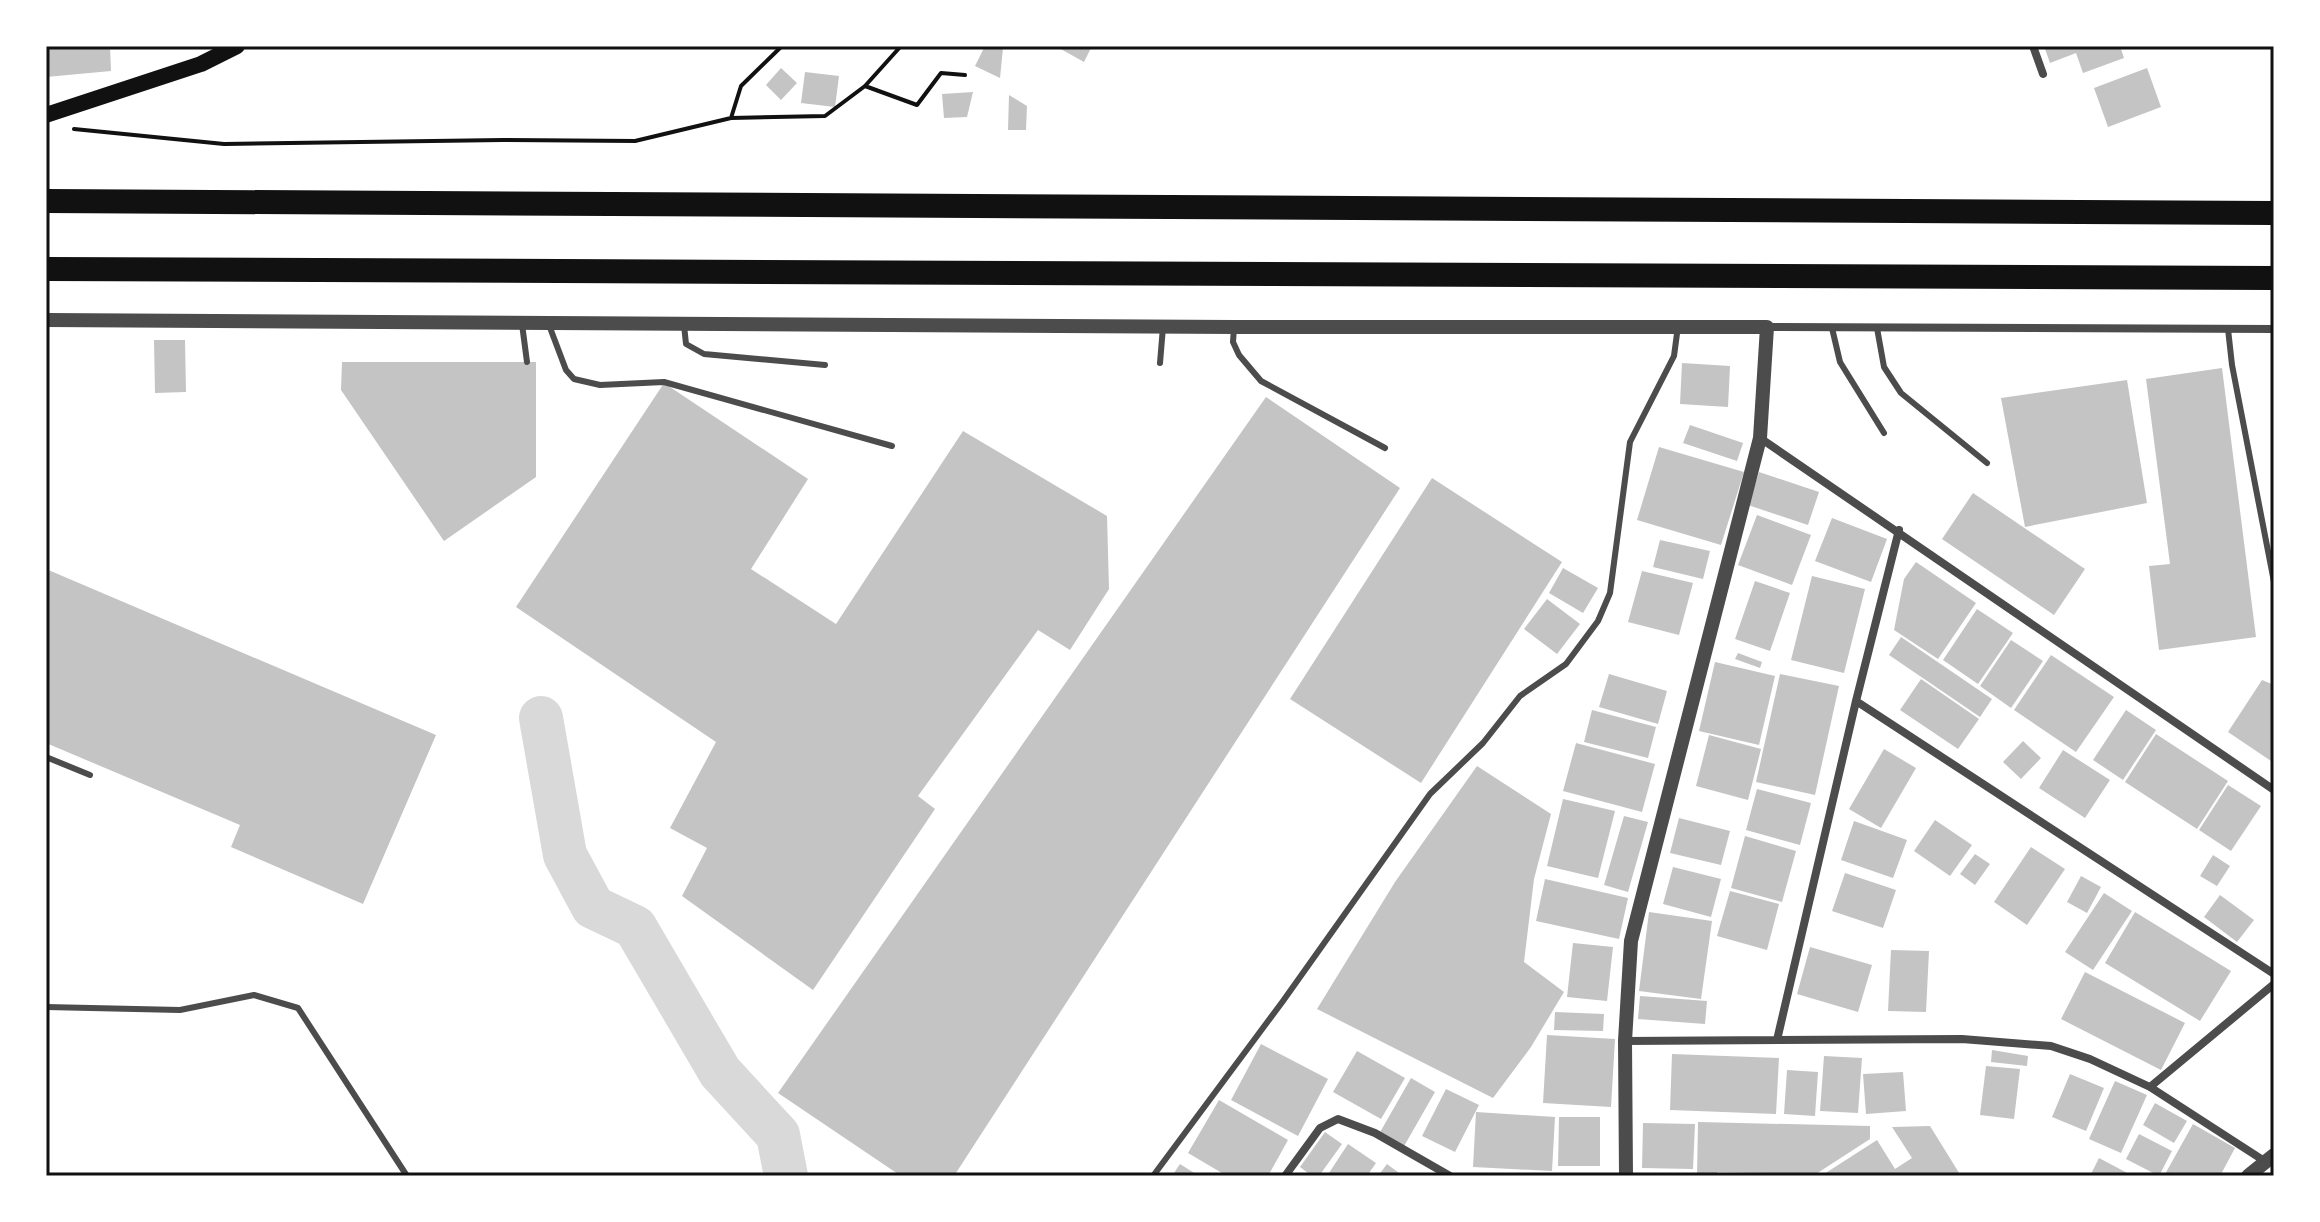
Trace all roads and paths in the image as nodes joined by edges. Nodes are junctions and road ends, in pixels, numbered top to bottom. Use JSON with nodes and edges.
{"nodes":[{"id":1,"x":237,"y":46,"type":"edge"},
{"id":2,"x":782,"y":46,"type":"edge"},
{"id":3,"x":901,"y":46,"type":"edge"},
{"id":4,"x":2033,"y":46,"type":"edge"},
{"id":5,"x":2043,"y":74,"type":"dead end"},
{"id":6,"x":965,"y":75,"type":"dead end"},
{"id":7,"x":865,"y":86,"type":"junction"},
{"id":8,"x":46,"y":115,"type":"edge"},
{"id":9,"x":731,"y":118,"type":"junction"},
{"id":10,"x":72,"y":129,"type":"dead end"},
{"id":11,"x":46,"y":201,"type":"edge"},
{"id":12,"x":2274,"y":213,"type":"edge"},
{"id":13,"x":46,"y":269,"type":"edge"},
{"id":14,"x":2274,"y":278,"type":"edge"},
{"id":15,"x":46,"y":320,"type":"edge"},
{"id":16,"x":522,"y":324,"type":"junction"},
{"id":17,"x":549,"y":324,"type":"junction"},
{"id":18,"x":684,"y":325,"type":"junction"},
{"id":19,"x":1678,"y":326,"type":"junction"},
{"id":20,"x":1163,"y":327,"type":"junction"},
{"id":21,"x":1234,"y":327,"type":"junction"},
{"id":22,"x":1767,"y":327,"type":"junction"},
{"id":23,"x":1832,"y":328,"type":"junction"},
{"id":24,"x":1877,"y":328,"type":"junction"},
{"id":25,"x":2228,"y":329,"type":"junction"},
{"id":26,"x":2274,"y":329,"type":"edge"},
{"id":27,"x":527,"y":362,"type":"dead end"},
{"id":28,"x":1160,"y":363,"type":"dead end"},
{"id":29,"x":825,"y":365,"type":"dead end"},
{"id":30,"x":1884,"y":433,"type":"dead end"},
{"id":31,"x":1760,"y":438,"type":"junction"},
{"id":32,"x":892,"y":446,"type":"dead end"},
{"id":33,"x":1385,"y":448,"type":"dead end"},
{"id":34,"x":1987,"y":463,"type":"dead end"},
{"id":35,"x":1899,"y":530,"type":"junction"},
{"id":36,"x":2274,"y":582,"type":"edge"},
{"id":37,"x":1856,"y":701,"type":"junction"},
{"id":38,"x":46,"y":757,"type":"edge"},
{"id":39,"x":90,"y":775,"type":"dead end"},
{"id":40,"x":2274,"y":790,"type":"edge"},
{"id":41,"x":2274,"y":974,"type":"edge"},
{"id":42,"x":2274,"y":984,"type":"edge"},
{"id":43,"x":46,"y":1007,"type":"edge"},
{"id":44,"x":1777,"y":1040,"type":"junction"},
{"id":45,"x":1625,"y":1041,"type":"junction"},
{"id":46,"x":2150,"y":1087,"type":"junction"},
{"id":47,"x":2270,"y":1158,"type":"edge"},
{"id":48,"x":407,"y":1176,"type":"edge"},
{"id":49,"x":1153,"y":1176,"type":"edge"},
{"id":50,"x":1285,"y":1176,"type":"edge"},
{"id":51,"x":1450,"y":1176,"type":"edge"},
{"id":52,"x":1626,"y":1176,"type":"edge"},
{"id":53,"x":2248,"y":1176,"type":"edge"}],
"edges":[{"from":1,"to":8,"type":"main road"},
{"from":2,"to":9,"type":"path"},
{"from":3,"to":7,"type":"path"},
{"from":4,"to":5,"type":"street"},
{"from":6,"to":7,"type":"path"},
{"from":7,"to":9,"type":"path"},
{"from":9,"to":10,"type":"path"},
{"from":11,"to":12,"type":"highway"},
{"from":13,"to":14,"type":"highway"},
{"from":15,"to":16,"type":"street"},
{"from":16,"to":17,"type":"street"},
{"from":16,"to":27,"type":"lane"},
{"from":17,"to":18,"type":"street"},
{"from":17,"to":32,"type":"lane"},
{"from":18,"to":20,"type":"street"},
{"from":18,"to":29,"type":"lane"},
{"from":19,"to":21,"type":"street"},
{"from":19,"to":22,"type":"street"},
{"from":19,"to":49,"type":"lane"},
{"from":20,"to":21,"type":"street"},
{"from":20,"to":28,"type":"lane"},
{"from":21,"to":33,"type":"lane"},
{"from":22,"to":23,"type":"street"},
{"from":22,"to":31,"type":"street"},
{"from":23,"to":24,"type":"street"},
{"from":23,"to":30,"type":"lane"},
{"from":24,"to":25,"type":"street"},
{"from":24,"to":34,"type":"lane"},
{"from":25,"to":26,"type":"street"},
{"from":25,"to":36,"type":"lane"},
{"from":31,"to":35,"type":"street"},
{"from":31,"to":45,"type":"street"},
{"from":35,"to":37,"type":"street"},
{"from":35,"to":40,"type":"street"},
{"from":37,"to":41,"type":"street"},
{"from":37,"to":44,"type":"street"},
{"from":38,"to":39,"type":"lane"},
{"from":42,"to":46,"type":"street"},
{"from":43,"to":48,"type":"lane"},
{"from":44,"to":45,"type":"street"},
{"from":44,"to":46,"type":"street"},
{"from":45,"to":52,"type":"street"},
{"from":46,"to":47,"type":"street"},
{"from":47,"to":53,"type":"street"},
{"from":50,"to":51,"type":"street"}]}
